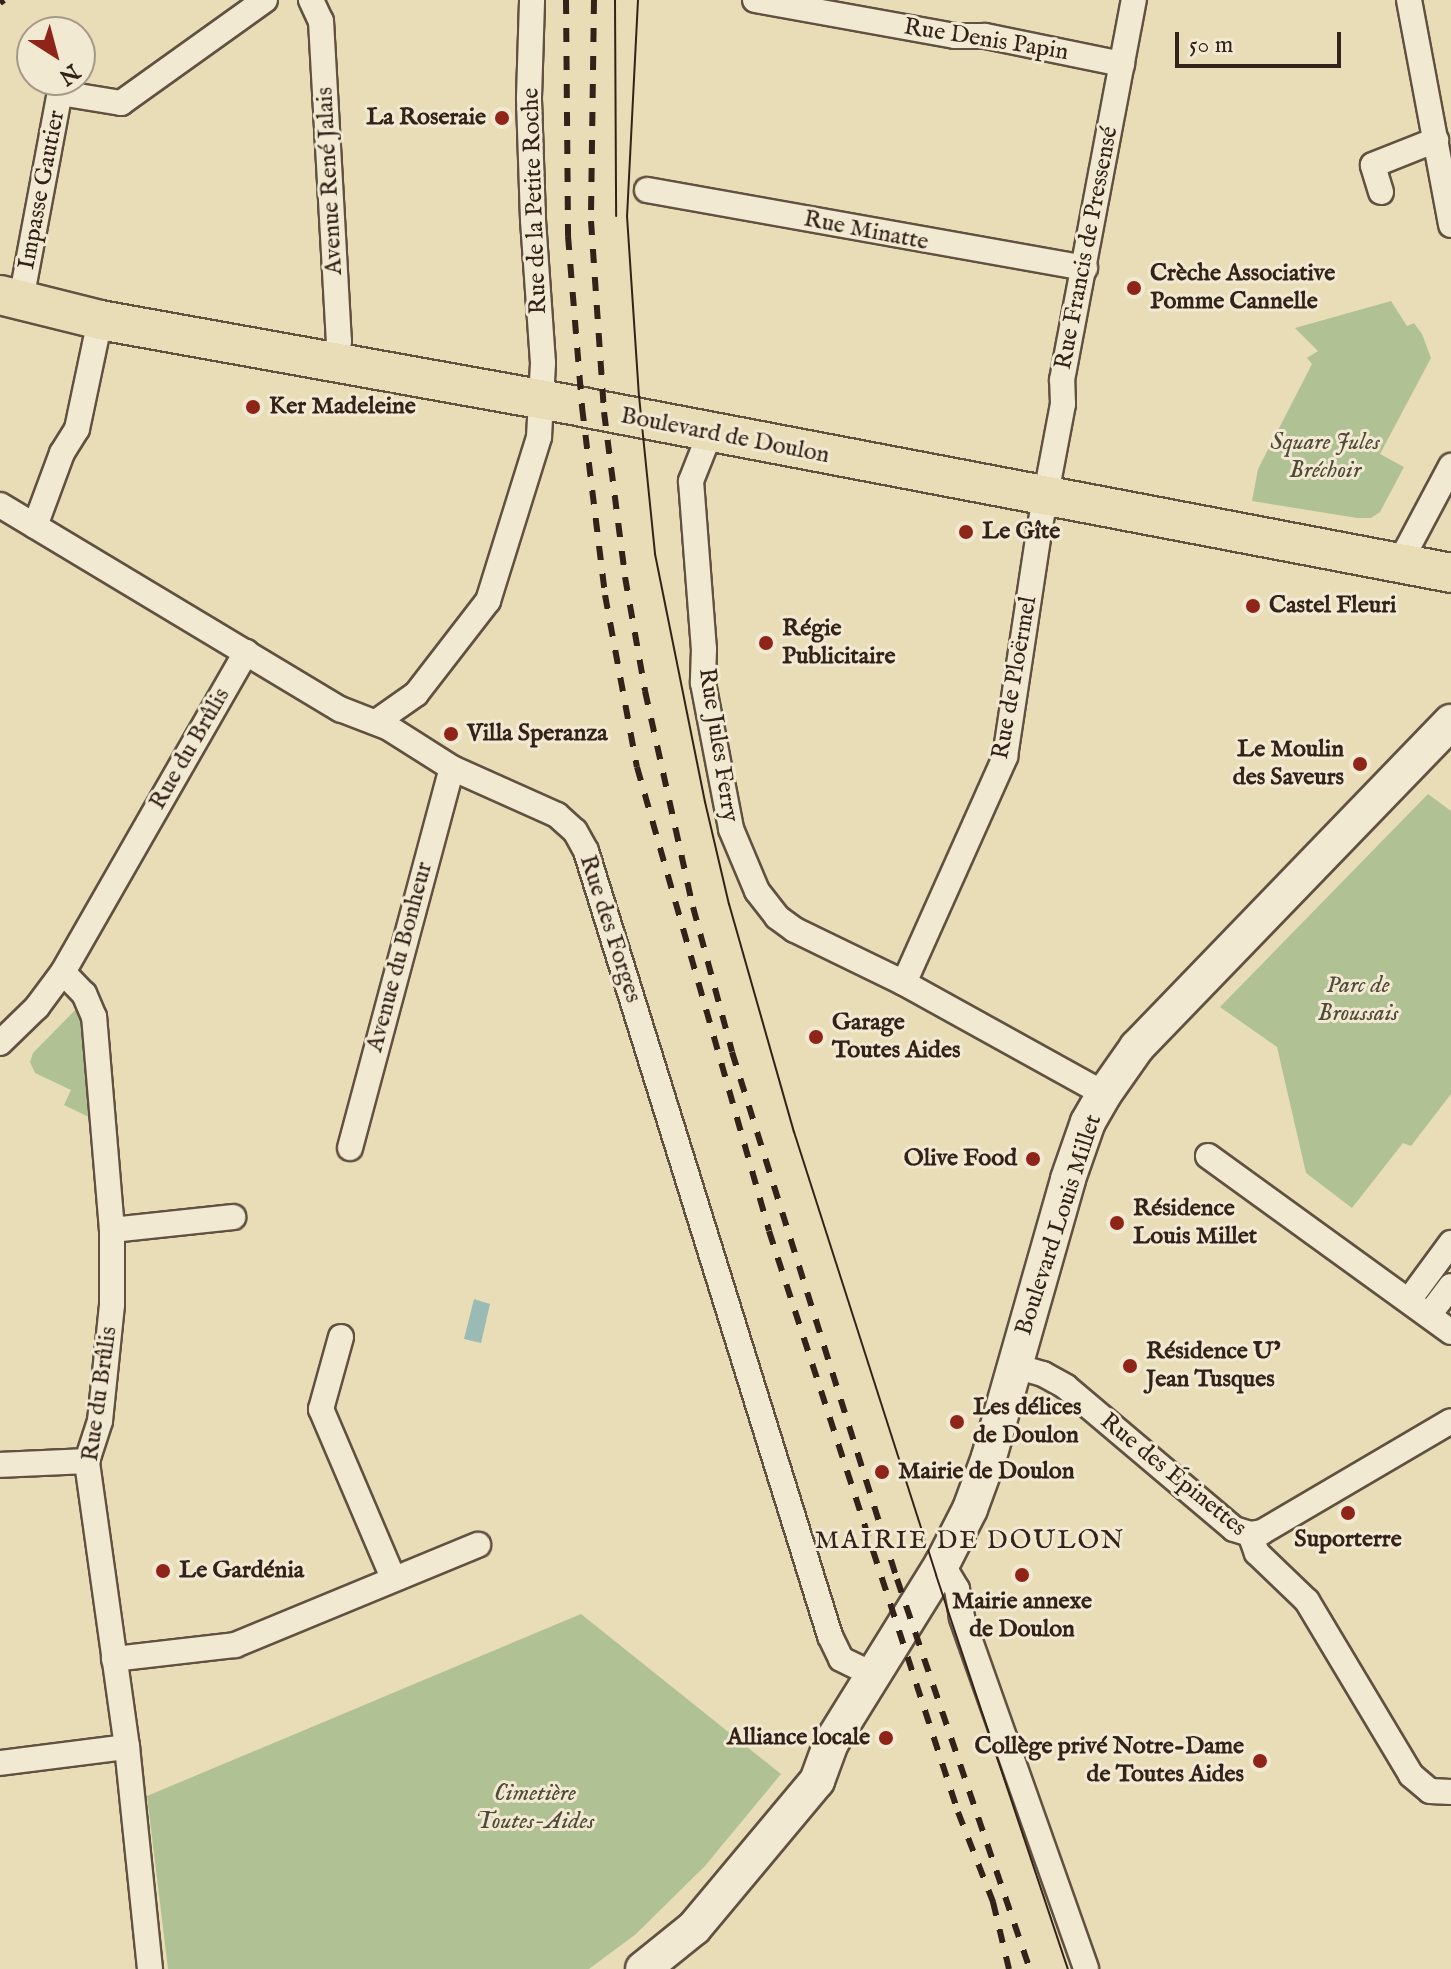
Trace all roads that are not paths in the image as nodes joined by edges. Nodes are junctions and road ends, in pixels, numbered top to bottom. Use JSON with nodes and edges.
{"nodes":[{"id":1,"x":265,"y":0,"type":"edge"},
{"id":2,"x":311,"y":0,"type":"edge"},
{"id":3,"x":532,"y":0,"type":"edge"},
{"id":4,"x":755,"y":0,"type":"edge"},
{"id":5,"x":1134,"y":0,"type":"edge"},
{"id":6,"x":1409,"y":0,"type":"edge"},
{"id":7,"x":1122,"y":64,"type":"junction"},
{"id":8,"x":59,"y":96,"type":"edge"},
{"id":9,"x":96,"y":96,"type":"edge"},
{"id":10,"x":1436,"y":140,"type":"junction"},
{"id":11,"x":647,"y":190,"type":"dead end"},
{"id":12,"x":1381,"y":192,"type":"dead end"},
{"id":13,"x":1451,"y":225,"type":"edge"},
{"id":14,"x":1085,"y":268,"type":"junction"},
{"id":15,"x":11,"y":298,"type":"edge"},
{"id":16,"x":100,"y":320,"type":"junction"},
{"id":17,"x":335,"y":364,"type":"junction"},
{"id":18,"x":542,"y":402,"type":"junction"},
{"id":19,"x":710,"y":433,"type":"junction"},
{"id":20,"x":1451,"y":466,"type":"edge"},
{"id":21,"x":1046,"y":497,"type":"junction"},
{"id":22,"x":0,"y":505,"type":"edge"},
{"id":23,"x":35,"y":526,"type":"junction"},
{"id":24,"x":1400,"y":562,"type":"junction"},
{"id":25,"x":1451,"y":573,"type":"edge"},
{"id":26,"x":246,"y":652,"type":"junction"},
{"id":27,"x":376,"y":722,"type":"junction"},
{"id":28,"x":1451,"y":722,"type":"edge"},
{"id":29,"x":452,"y":768,"type":"junction"},
{"id":30,"x":63,"y":972,"type":"junction"},
{"id":31,"x":904,"y":983,"type":"junction"},
{"id":32,"x":0,"y":1043,"type":"edge"},
{"id":33,"x":1104,"y":1094,"type":"junction"},
{"id":34,"x":350,"y":1148,"type":"dead end"},
{"id":35,"x":1208,"y":1156,"type":"dead end"},
{"id":36,"x":233,"y":1217,"type":"dead end"},
{"id":37,"x":112,"y":1230,"type":"junction"},
{"id":38,"x":1451,"y":1243,"type":"edge"},
{"id":39,"x":1451,"y":1286,"type":"edge"},
{"id":40,"x":1409,"y":1300,"type":"junction"},
{"id":41,"x":1429,"y":1315,"type":"junction"},
{"id":42,"x":1451,"y":1332,"type":"edge"},
{"id":43,"x":341,"y":1337,"type":"dead end"},
{"id":44,"x":1015,"y":1366,"type":"junction"},
{"id":45,"x":1451,"y":1421,"type":"edge"},
{"id":46,"x":87,"y":1461,"type":"junction"},
{"id":47,"x":0,"y":1465,"type":"edge"},
{"id":48,"x":1250,"y":1534,"type":"junction"},
{"id":49,"x":478,"y":1545,"type":"dead end"},
{"id":50,"x":942,"y":1564,"type":"junction"},
{"id":51,"x":393,"y":1578,"type":"junction"},
{"id":52,"x":114,"y":1659,"type":"junction"},
{"id":53,"x":872,"y":1674,"type":"junction"},
{"id":54,"x":127,"y":1747,"type":"junction"},
{"id":55,"x":0,"y":1763,"type":"edge"},
{"id":56,"x":1451,"y":1792,"type":"edge"},
{"id":57,"x":150,"y":1969,"type":"edge"},
{"id":58,"x":643,"y":1969,"type":"edge"},
{"id":59,"x":1086,"y":1969,"type":"edge"}],
"edges":[{"from":1,"to":9,"type":"street"},
{"from":2,"to":17,"type":"street","name":"Avenue René Jalais"},
{"from":3,"to":18,"type":"street","name":"Rue de la Petite Roche"},
{"from":4,"to":7,"type":"street","name":"Rue Denis Papin"},
{"from":5,"to":7,"type":"street","name":"Rue Francis de Pressensé"},
{"from":6,"to":10,"type":"street"},
{"from":7,"to":14,"type":"street","name":"Rue Francis de Pressensé"},
{"from":8,"to":15,"type":"street","name":"Impasse Gautier"},
{"from":10,"to":12,"type":"street"},
{"from":10,"to":13,"type":"street"},
{"from":11,"to":14,"type":"street","name":"Rue Minatte"},
{"from":14,"to":21,"type":"street","name":"Rue Francis de Pressensé"},
{"from":15,"to":16,"type":"main road","name":"Boulevard de Doulon"},
{"from":16,"to":17,"type":"main road","name":"Boulevard de Doulon"},
{"from":16,"to":23,"type":"street"},
{"from":17,"to":18,"type":"main road","name":"Boulevard de Doulon"},
{"from":18,"to":19,"type":"main road","name":"Boulevard de Doulon"},
{"from":18,"to":27,"type":"street","name":"Rue de la Petite Roche"},
{"from":19,"to":21,"type":"main road","name":"Boulevard de Doulon"},
{"from":19,"to":31,"type":"street","name":"Rue Jules Ferry"},
{"from":20,"to":24,"type":"street"},
{"from":21,"to":24,"type":"main road","name":"Boulevard de Doulon"},
{"from":21,"to":31,"type":"street","name":"Rue de Ploërmel"},
{"from":22,"to":23,"type":"street","name":"Rue des Forges"},
{"from":23,"to":26,"type":"street","name":"Rue des Forges"},
{"from":24,"to":25,"type":"main road","name":"Boulevard de Doulon"},
{"from":26,"to":27,"type":"street","name":"Rue des Forges"},
{"from":26,"to":30,"type":"street","name":"Rue du Brûlis"},
{"from":27,"to":29,"type":"street","name":"Rue des Forges"},
{"from":28,"to":33,"type":"street","name":"Boulevard Louis Millet"},
{"from":29,"to":34,"type":"street","name":"Avenue du Bonheur"},
{"from":29,"to":53,"type":"street","name":"Rue des Forges"},
{"from":30,"to":32,"type":"street","name":"Rue du Brûlis"},
{"from":30,"to":37,"type":"street","name":"Rue du Brûlis"},
{"from":31,"to":33,"type":"street","name":"Rue Jules Ferry"},
{"from":33,"to":44,"type":"street","name":"Boulevard Louis Millet"},
{"from":35,"to":40,"type":"street"},
{"from":36,"to":37,"type":"street"},
{"from":37,"to":46,"type":"street","name":"Rue du Brûlis"},
{"from":38,"to":40,"type":"street"},
{"from":39,"to":41,"type":"street"},
{"from":40,"to":41,"type":"street"},
{"from":41,"to":42,"type":"street"},
{"from":43,"to":51,"type":"street"},
{"from":44,"to":48,"type":"street","name":"Rue des Épinettes"},
{"from":44,"to":50,"type":"street","name":"Boulevard Louis Millet"},
{"from":45,"to":48,"type":"street"},
{"from":46,"to":47,"type":"street"},
{"from":46,"to":52,"type":"street","name":"Rue du Brûlis"},
{"from":48,"to":56,"type":"street","name":"Rue des Épinettes"},
{"from":49,"to":51,"type":"street"},
{"from":50,"to":53,"type":"street","name":"Boulevard Louis Millet"},
{"from":50,"to":59,"type":"street"},
{"from":51,"to":52,"type":"street"},
{"from":52,"to":54,"type":"street","name":"Rue du Brûlis"},
{"from":53,"to":58,"type":"street","name":"Boulevard Louis Millet"},
{"from":54,"to":55,"type":"street"},
{"from":54,"to":57,"type":"street","name":"Rue du Brûlis"}]}
